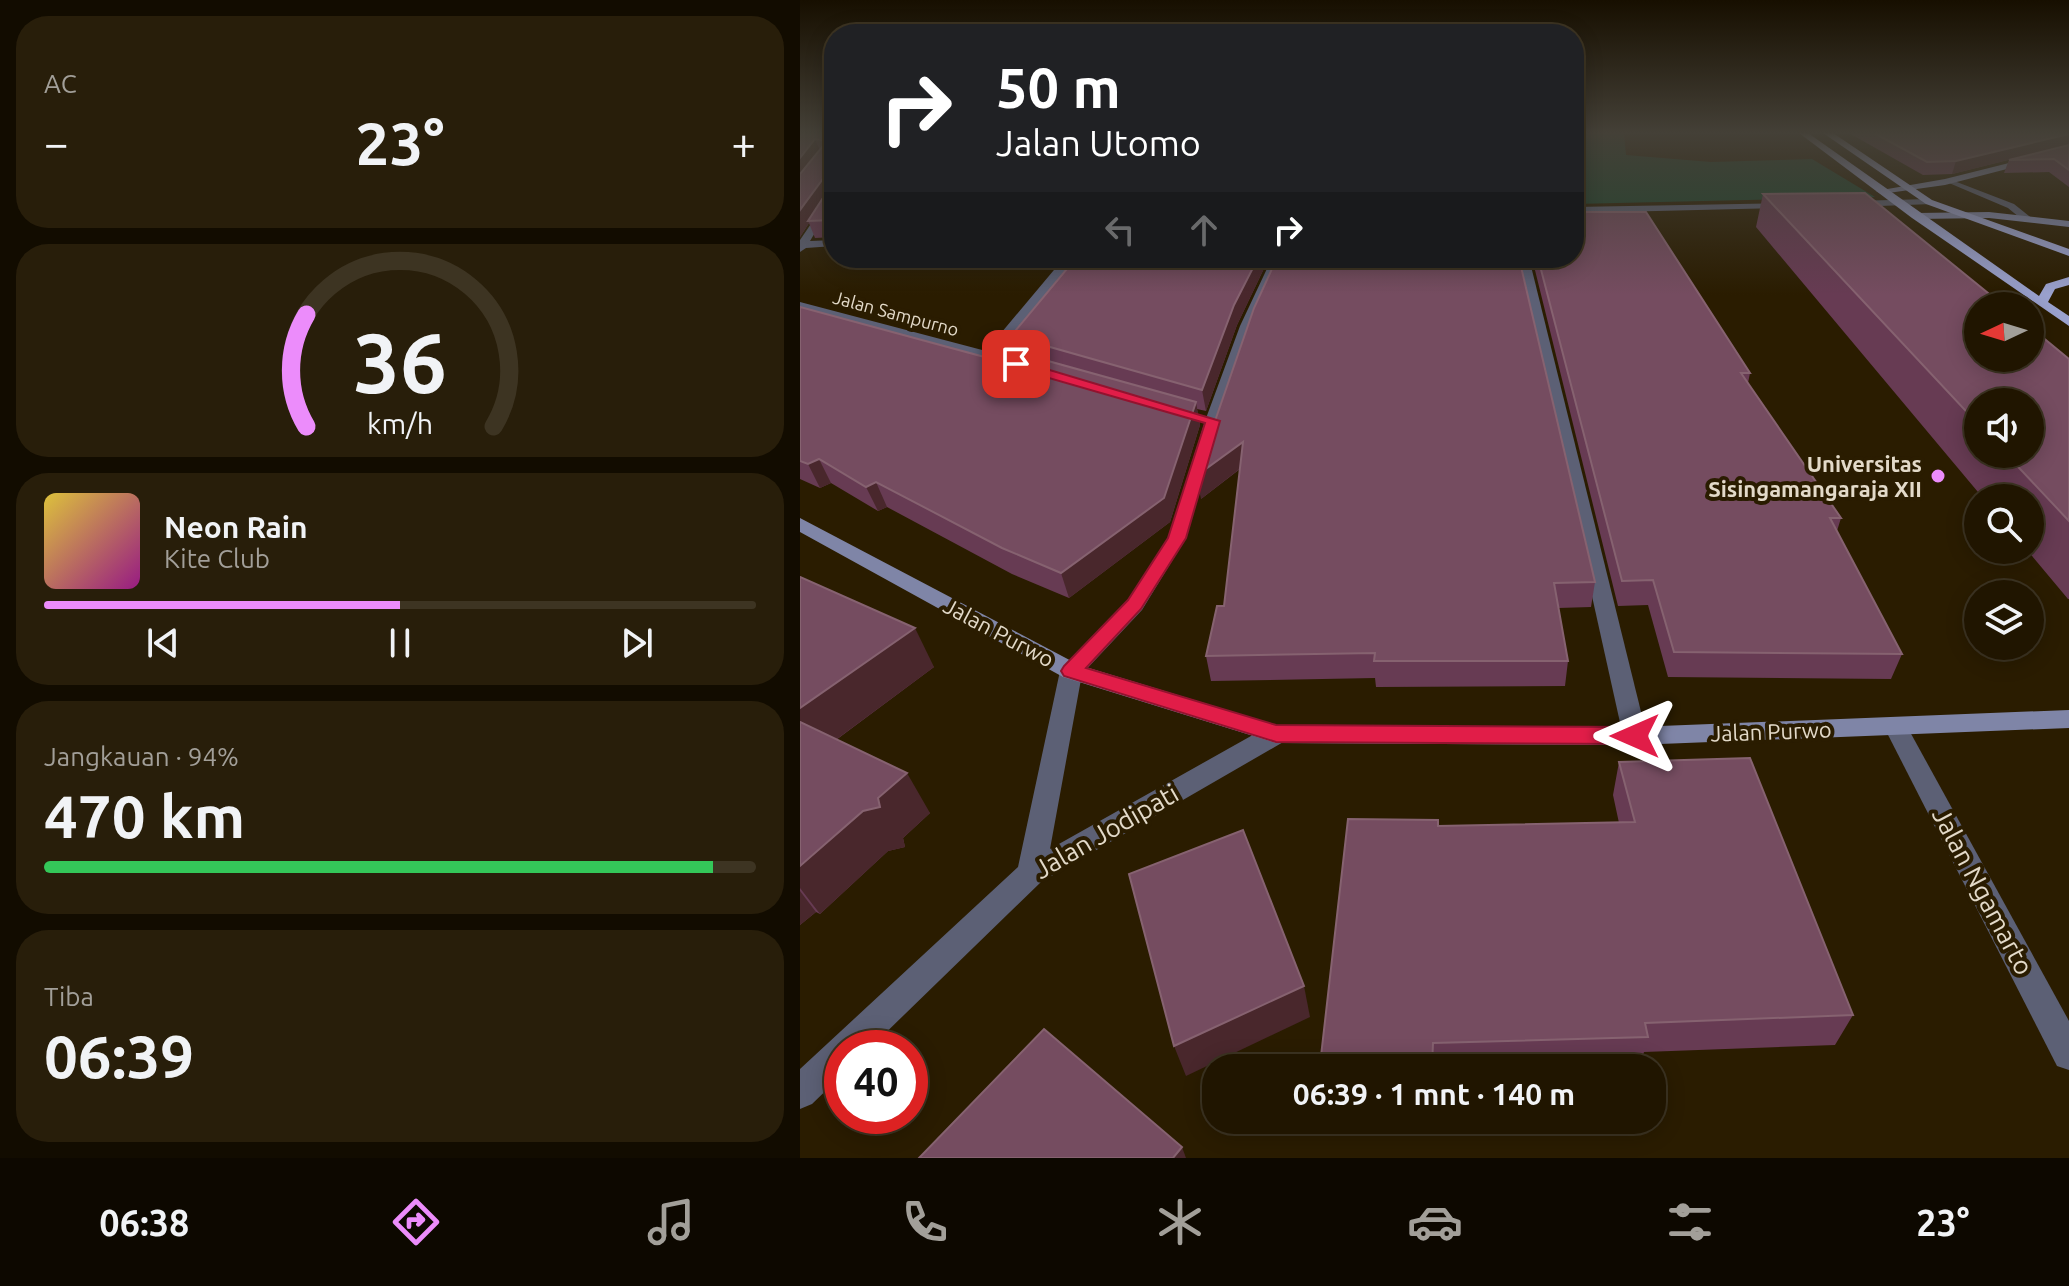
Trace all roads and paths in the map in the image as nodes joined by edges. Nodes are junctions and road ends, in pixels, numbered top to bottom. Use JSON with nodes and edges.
{"nodes":[{"id":1,"x":1876,"y":187,"type":"edge"},
{"id":2,"x":1905,"y":187,"type":"edge"},
{"id":3,"x":1923,"y":187,"type":"edge"},
{"id":4,"x":1966,"y":187,"type":"edge"},
{"id":5,"x":1909,"y":190,"type":"junction"},
{"id":6,"x":1881,"y":191,"type":"junction"},
{"id":7,"x":1929,"y":202,"type":"junction"},
{"id":8,"x":824,"y":203,"type":"edge"},
{"id":9,"x":1897,"y":203,"type":"junction"},
{"id":10,"x":1836,"y":204,"type":"edge"},
{"id":11,"x":1790,"y":205,"type":"edge"},
{"id":12,"x":1584,"y":210,"type":"edge"},
{"id":13,"x":1963,"y":214,"type":"junction"},
{"id":14,"x":1916,"y":216,"type":"junction"},
{"id":15,"x":2029,"y":220,"type":"junction"},
{"id":16,"x":2069,"y":224,"type":"edge"},
{"id":17,"x":824,"y":244,"type":"edge"},
{"id":18,"x":802,"y":247,"type":"edge"},
{"id":19,"x":2069,"y":253,"type":"edge"},
{"id":20,"x":1062,"y":268,"type":"edge"},
{"id":21,"x":1273,"y":268,"type":"edge"},
{"id":22,"x":1525,"y":268,"type":"edge"},
{"id":23,"x":2069,"y":281,"type":"edge"},
{"id":24,"x":2025,"y":292,"type":"edge"},
{"id":25,"x":2044,"y":298,"type":"edge"},
{"id":26,"x":2044,"y":305,"type":"edge"},
{"id":27,"x":800,"y":306,"type":"edge"},
{"id":28,"x":2069,"y":322,"type":"edge"},
{"id":29,"x":989,"y":356,"type":"junction"},
{"id":30,"x":1033,"y":369,"type":"edge"},
{"id":31,"x":800,"y":524,"type":"edge"},
{"id":32,"x":1071,"y":671,"type":"junction"},
{"id":33,"x":2069,"y":719,"type":"edge"},
{"id":34,"x":1896,"y":727,"type":"junction"},
{"id":35,"x":1276,"y":734,"type":"junction"},
{"id":36,"x":1635,"y":736,"type":"junction"},
{"id":37,"x":1031,"y":873,"type":"junction"},
{"id":38,"x":865,"y":1030,"type":"edge"},
{"id":39,"x":2069,"y":1054,"type":"edge"},
{"id":40,"x":824,"y":1069,"type":"edge"},
{"id":41,"x":800,"y":1092,"type":"edge"}],
"edges":[{"from":1,"to":6,"type":"main road"},
{"from":2,"to":5,"type":"main road"},
{"from":3,"to":5,"type":"street"},
{"from":4,"to":15,"type":"street"},
{"from":5,"to":6,"type":"street"},
{"from":5,"to":7,"type":"main road"},
{"from":6,"to":9,"type":"main road"},
{"from":7,"to":9,"type":"street"},
{"from":7,"to":13,"type":"main road"},
{"from":8,"to":18,"type":"street"},
{"from":9,"to":10,"type":"street"},
{"from":9,"to":14,"type":"main road"},
{"from":11,"to":12,"type":"street"},
{"from":13,"to":14,"type":"street"},
{"from":13,"to":15,"type":"street"},
{"from":13,"to":19,"type":"main road"},
{"from":14,"to":24,"type":"main road"},
{"from":15,"to":16,"type":"street"},
{"from":17,"to":18,"type":"street"},
{"from":20,"to":29,"type":"street"},
{"from":21,"to":32,"type":"street"},
{"from":22,"to":36,"type":"street"},
{"from":23,"to":25,"type":"main road"},
{"from":26,"to":28,"type":"main road"},
{"from":27,"to":29,"type":"street","name":"Jalan Sampurno"},
{"from":29,"to":30,"type":"street","name":"Jalan Sampurno"},
{"from":31,"to":32,"type":"street","name":"Jalan Purwo"},
{"from":32,"to":35,"type":"street","name":"Jalan Purwo"},
{"from":32,"to":37,"type":"street"},
{"from":33,"to":34,"type":"street","name":"Jalan Purwo"},
{"from":34,"to":36,"type":"street","name":"Jalan Purwo"},
{"from":34,"to":39,"type":"street","name":"Jalan Ngamarto"},
{"from":35,"to":36,"type":"street","name":"Jalan Purwo"},
{"from":35,"to":37,"type":"street","name":"Jalan Jodipati"},
{"from":37,"to":38,"type":"street","name":"Jalan Jodipati"},
{"from":40,"to":41,"type":"street"}]}
